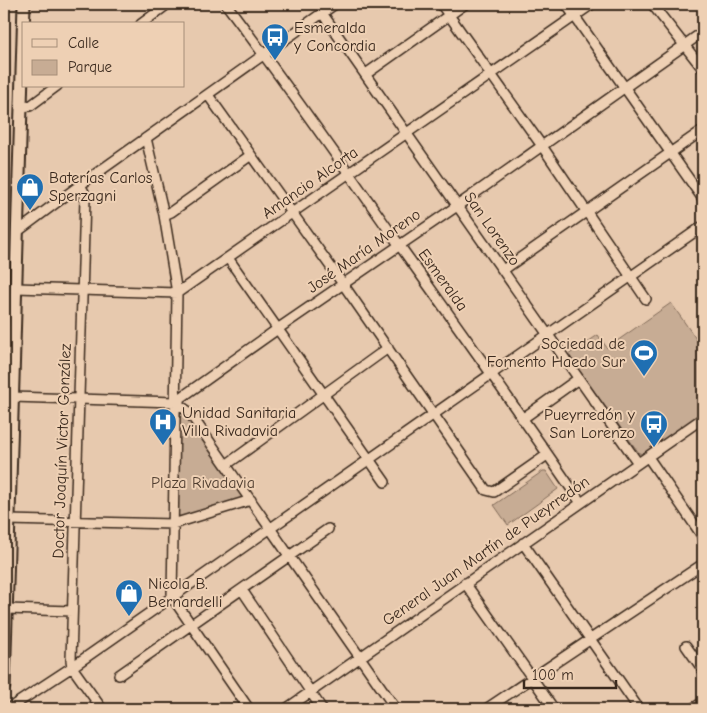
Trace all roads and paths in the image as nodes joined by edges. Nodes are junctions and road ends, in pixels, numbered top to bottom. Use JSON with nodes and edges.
{"nodes":[{"id":1,"x":24,"y":4,"type":"edge"},
{"id":2,"x":168,"y":4,"type":"edge"},
{"id":3,"x":226,"y":4,"type":"edge"},
{"id":4,"x":335,"y":4,"type":"edge"},
{"id":5,"x":441,"y":4,"type":"edge"},
{"id":6,"x":465,"y":4,"type":"edge"},
{"id":7,"x":566,"y":4,"type":"edge"},
{"id":8,"x":592,"y":4,"type":"edge"},
{"id":9,"x":652,"y":4,"type":"edge"},
{"id":10,"x":322,"y":13,"type":"junction"},
{"id":11,"x":449,"y":15,"type":"junction"},
{"id":12,"x":575,"y":16,"type":"junction"},
{"id":13,"x":23,"y":22,"type":"edge"},
{"id":14,"x":144,"y":22,"type":"edge"},
{"id":15,"x":703,"y":32,"type":"edge"},
{"id":16,"x":685,"y":45,"type":"junction"},
{"id":17,"x":265,"y":55,"type":"junction"},
{"id":18,"x":703,"y":69,"type":"edge"},
{"id":19,"x":22,"y":73,"type":"edge"},
{"id":20,"x":366,"y":74,"type":"junction"},
{"id":21,"x":491,"y":74,"type":"junction"},
{"id":22,"x":625,"y":87,"type":"junction"},
{"id":23,"x":54,"y":88,"type":"edge"},
{"id":24,"x":208,"y":95,"type":"junction"},
{"id":25,"x":21,"y":107,"type":"junction"},
{"id":26,"x":703,"y":130,"type":"edge"},
{"id":27,"x":407,"y":134,"type":"junction"},
{"id":28,"x":146,"y":138,"type":"junction"},
{"id":29,"x":542,"y":146,"type":"junction"},
{"id":30,"x":671,"y":153,"type":"junction"},
{"id":31,"x":251,"y":155,"type":"junction"},
{"id":32,"x":350,"y":174,"type":"junction"},
{"id":33,"x":80,"y":185,"type":"junction"},
{"id":34,"x":703,"y":199,"type":"edge"},
{"id":35,"x":457,"y":206,"type":"junction"},
{"id":36,"x":586,"y":212,"type":"junction"},
{"id":37,"x":292,"y":213,"type":"junction"},
{"id":38,"x":164,"y":215,"type":"junction"},
{"id":39,"x":703,"y":226,"type":"edge"},
{"id":40,"x":17,"y":232,"type":"junction"},
{"id":41,"x":400,"y":244,"type":"junction"},
{"id":42,"x":228,"y":258,"type":"junction"},
{"id":43,"x":503,"y":270,"type":"junction"},
{"id":44,"x":631,"y":276,"type":"junction"},
{"id":45,"x":343,"y":284,"type":"junction"},
{"id":46,"x":16,"y":288,"type":"junction"},
{"id":47,"x":82,"y":290,"type":"junction"},
{"id":48,"x":177,"y":293,"type":"junction"},
{"id":49,"x":646,"y":299,"type":"dead end"},
{"id":50,"x":278,"y":328,"type":"junction"},
{"id":51,"x":547,"y":334,"type":"junction"},
{"id":52,"x":388,"y":348,"type":"junction"},
{"id":53,"x":491,"y":373,"type":"junction"},
{"id":54,"x":578,"y":379,"type":"junction"},
{"id":55,"x":325,"y":394,"type":"junction"},
{"id":56,"x":12,"y":397,"type":"junction"},
{"id":57,"x":79,"y":399,"type":"junction"},
{"id":58,"x":175,"y":402,"type":"junction"},
{"id":59,"x":433,"y":415,"type":"junction"},
{"id":60,"x":703,"y":418,"type":"edge"},
{"id":61,"x":522,"y":419,"type":"junction"},
{"id":62,"x":547,"y":455,"type":"junction"},
{"id":63,"x":648,"y":457,"type":"junction"},
{"id":64,"x":369,"y":458,"type":"junction"},
{"id":65,"x":638,"y":463,"type":"junction"},
{"id":66,"x":226,"y":465,"type":"junction"},
{"id":67,"x":385,"y":482,"type":"dead end"},
{"id":68,"x":251,"y":500,"type":"junction"},
{"id":69,"x":581,"y":503,"type":"junction"},
{"id":70,"x":8,"y":520,"type":"junction"},
{"id":71,"x":75,"y":521,"type":"junction"},
{"id":72,"x":173,"y":524,"type":"junction"},
{"id":73,"x":271,"y":527,"type":"junction"},
{"id":74,"x":328,"y":529,"type":"dead end"},
{"id":75,"x":703,"y":537,"type":"edge"},
{"id":76,"x":523,"y":543,"type":"junction"},
{"id":77,"x":290,"y":556,"type":"junction"},
{"id":78,"x":703,"y":564,"type":"edge"},
{"id":79,"x":465,"y":583,"type":"junction"},
{"id":80,"x":242,"y":590,"type":"junction"},
{"id":81,"x":172,"y":597,"type":"junction"},
{"id":82,"x":6,"y":609,"type":"junction"},
{"id":83,"x":72,"y":611,"type":"junction"},
{"id":84,"x":192,"y":625,"type":"junction"},
{"id":85,"x":590,"y":639,"type":"junction"},
{"id":86,"x":686,"y":646,"type":"dead end"},
{"id":87,"x":360,"y":658,"type":"junction"},
{"id":88,"x":72,"y":667,"type":"junction"},
{"id":89,"x":703,"y":670,"type":"edge"},
{"id":90,"x":119,"y":675,"type":"dead end"},
{"id":91,"x":532,"y":677,"type":"junction"},
{"id":92,"x":4,"y":686,"type":"edge"},
{"id":93,"x":310,"y":692,"type":"junction"},
{"id":94,"x":703,"y":702,"type":"edge"},
{"id":95,"x":8,"y":709,"type":"edge"},
{"id":96,"x":102,"y":709,"type":"edge"},
{"id":97,"x":249,"y":709,"type":"edge"},
{"id":98,"x":286,"y":709,"type":"edge"},
{"id":99,"x":322,"y":709,"type":"edge"},
{"id":100,"x":396,"y":709,"type":"edge"},
{"id":101,"x":486,"y":709,"type":"edge"},
{"id":102,"x":554,"y":709,"type":"edge"},
{"id":103,"x":639,"y":709,"type":"edge"},
{"id":104,"x":692,"y":709,"type":"edge"}],
"edges":[{"from":1,"to":13,"type":"main road"},
{"from":2,"to":14,"type":"street"},
{"from":3,"to":17,"type":"street","name":"Esmeralda"},
{"from":4,"to":10,"type":"street"},
{"from":5,"to":11,"type":"street"},
{"from":6,"to":11,"type":"street"},
{"from":7,"to":12,"type":"street"},
{"from":8,"to":12,"type":"street","name":"Amancio Alcorta"},
{"from":9,"to":16,"type":"street"},
{"from":10,"to":17,"type":"street"},
{"from":10,"to":20,"type":"street","name":"San Lorenzo"},
{"from":11,"to":20,"type":"street"},
{"from":11,"to":21,"type":"street"},
{"from":12,"to":21,"type":"street","name":"Amancio Alcorta"},
{"from":12,"to":22,"type":"street"},
{"from":15,"to":16,"type":"street","name":"José María Moreno"},
{"from":16,"to":18,"type":"street"},
{"from":16,"to":22,"type":"street","name":"José María Moreno"},
{"from":17,"to":24,"type":"street"},
{"from":17,"to":32,"type":"street","name":"Esmeralda"},
{"from":19,"to":25,"type":"main road"},
{"from":20,"to":27,"type":"street","name":"San Lorenzo"},
{"from":21,"to":27,"type":"street","name":"Amancio Alcorta"},
{"from":21,"to":29,"type":"street"},
{"from":22,"to":29,"type":"street","name":"José María Moreno"},
{"from":22,"to":30,"type":"street"},
{"from":23,"to":25,"type":"street"},
{"from":24,"to":28,"type":"street"},
{"from":24,"to":31,"type":"street"},
{"from":25,"to":40,"type":"main road"},
{"from":26,"to":30,"type":"street"},
{"from":27,"to":32,"type":"street","name":"Amancio Alcorta"},
{"from":27,"to":35,"type":"street","name":"San Lorenzo"},
{"from":28,"to":33,"type":"street"},
{"from":28,"to":38,"type":"street"},
{"from":29,"to":35,"type":"street","name":"José María Moreno"},
{"from":29,"to":36,"type":"street"},
{"from":30,"to":34,"type":"street"},
{"from":30,"to":36,"type":"street"},
{"from":31,"to":37,"type":"street"},
{"from":31,"to":38,"type":"street"},
{"from":32,"to":37,"type":"street","name":"Amancio Alcorta"},
{"from":32,"to":41,"type":"street","name":"Esmeralda"},
{"from":33,"to":40,"type":"street"},
{"from":33,"to":47,"type":"street","name":"Doctor Joaquín Victor González"},
{"from":35,"to":41,"type":"street","name":"José María Moreno"},
{"from":35,"to":43,"type":"street","name":"San Lorenzo"},
{"from":36,"to":43,"type":"street"},
{"from":36,"to":44,"type":"street"},
{"from":37,"to":42,"type":"street","name":"Amancio Alcorta"},
{"from":37,"to":45,"type":"street"},
{"from":38,"to":48,"type":"street"},
{"from":39,"to":44,"type":"street"},
{"from":40,"to":46,"type":"main road"},
{"from":41,"to":45,"type":"street","name":"José María Moreno"},
{"from":41,"to":53,"type":"street","name":"Esmeralda"},
{"from":42,"to":48,"type":"street","name":"Amancio Alcorta"},
{"from":42,"to":50,"type":"street"},
{"from":43,"to":51,"type":"street","name":"San Lorenzo"},
{"from":44,"to":49,"type":"street"},
{"from":44,"to":51,"type":"street"},
{"from":45,"to":50,"type":"street","name":"José María Moreno"},
{"from":45,"to":52,"type":"street"},
{"from":46,"to":47,"type":"street"},
{"from":46,"to":56,"type":"main road"},
{"from":47,"to":48,"type":"street"},
{"from":47,"to":57,"type":"street","name":"Doctor Joaquín Victor González"},
{"from":48,"to":58,"type":"street"},
{"from":50,"to":55,"type":"street"},
{"from":50,"to":58,"type":"street","name":"José María Moreno"},
{"from":51,"to":53,"type":"street"},
{"from":51,"to":54,"type":"street","name":"San Lorenzo"},
{"from":52,"to":55,"type":"street"},
{"from":52,"to":59,"type":"street"},
{"from":53,"to":59,"type":"street"},
{"from":53,"to":61,"type":"street","name":"Esmeralda"},
{"from":54,"to":61,"type":"street"},
{"from":54,"to":65,"type":"street","name":"San Lorenzo"},
{"from":55,"to":64,"type":"street"},
{"from":55,"to":66,"type":"street"},
{"from":56,"to":57,"type":"street"},
{"from":56,"to":70,"type":"main road"},
{"from":57,"to":58,"type":"street"},
{"from":57,"to":71,"type":"street","name":"Doctor Joaquín Victor González"},
{"from":58,"to":66,"type":"street"},
{"from":58,"to":72,"type":"street"},
{"from":59,"to":62,"type":"street"},
{"from":59,"to":64,"type":"street"},
{"from":60,"to":63,"type":"street","name":"General Juan Martín de Pueyrredón"},
{"from":61,"to":62,"type":"street","name":"Esmeralda"},
{"from":62,"to":69,"type":"street","name":"Esmeralda"},
{"from":63,"to":65,"type":"street","name":"General Juan Martín de Pueyrredón"},
{"from":63,"to":75,"type":"street"},
{"from":64,"to":67,"type":"street"},
{"from":64,"to":73,"type":"street"},
{"from":65,"to":69,"type":"street","name":"General Juan Martín de Pueyrredón"},
{"from":66,"to":68,"type":"street"},
{"from":68,"to":72,"type":"street"},
{"from":68,"to":73,"type":"street"},
{"from":69,"to":76,"type":"street","name":"General Juan Martín de Pueyrredón"},
{"from":70,"to":71,"type":"street"},
{"from":70,"to":82,"type":"main road"},
{"from":71,"to":72,"type":"street"},
{"from":71,"to":83,"type":"street","name":"Doctor Joaquín Victor González"},
{"from":72,"to":81,"type":"street"},
{"from":73,"to":77,"type":"street"},
{"from":73,"to":81,"type":"street"},
{"from":74,"to":77,"type":"street"},
{"from":76,"to":79,"type":"street","name":"General Juan Martín de Pueyrredón"},
{"from":76,"to":85,"type":"street"},
{"from":77,"to":80,"type":"street"},
{"from":77,"to":87,"type":"street"},
{"from":78,"to":85,"type":"street"},
{"from":79,"to":87,"type":"street","name":"General Juan Martín de Pueyrredón"},
{"from":79,"to":91,"type":"street"},
{"from":80,"to":84,"type":"street"},
{"from":80,"to":93,"type":"street"},
{"from":81,"to":84,"type":"street"},
{"from":81,"to":88,"type":"street"},
{"from":82,"to":83,"type":"street"},
{"from":82,"to":92,"type":"main road"},
{"from":83,"to":88,"type":"street","name":"Doctor Joaquín Victor González"},
{"from":84,"to":90,"type":"street"},
{"from":84,"to":97,"type":"street"},
{"from":85,"to":91,"type":"street"},
{"from":85,"to":103,"type":"street"},
{"from":86,"to":89,"type":"street"},
{"from":87,"to":93,"type":"street","name":"General Juan Martín de Pueyrredón"},
{"from":87,"to":100,"type":"street"},
{"from":88,"to":95,"type":"street"},
{"from":88,"to":96,"type":"street"},
{"from":91,"to":101,"type":"street"},
{"from":91,"to":102,"type":"street"},
{"from":93,"to":98,"type":"street","name":"General Juan Martín de Pueyrredón"},
{"from":93,"to":99,"type":"street"},
{"from":94,"to":104,"type":"street"}]}
